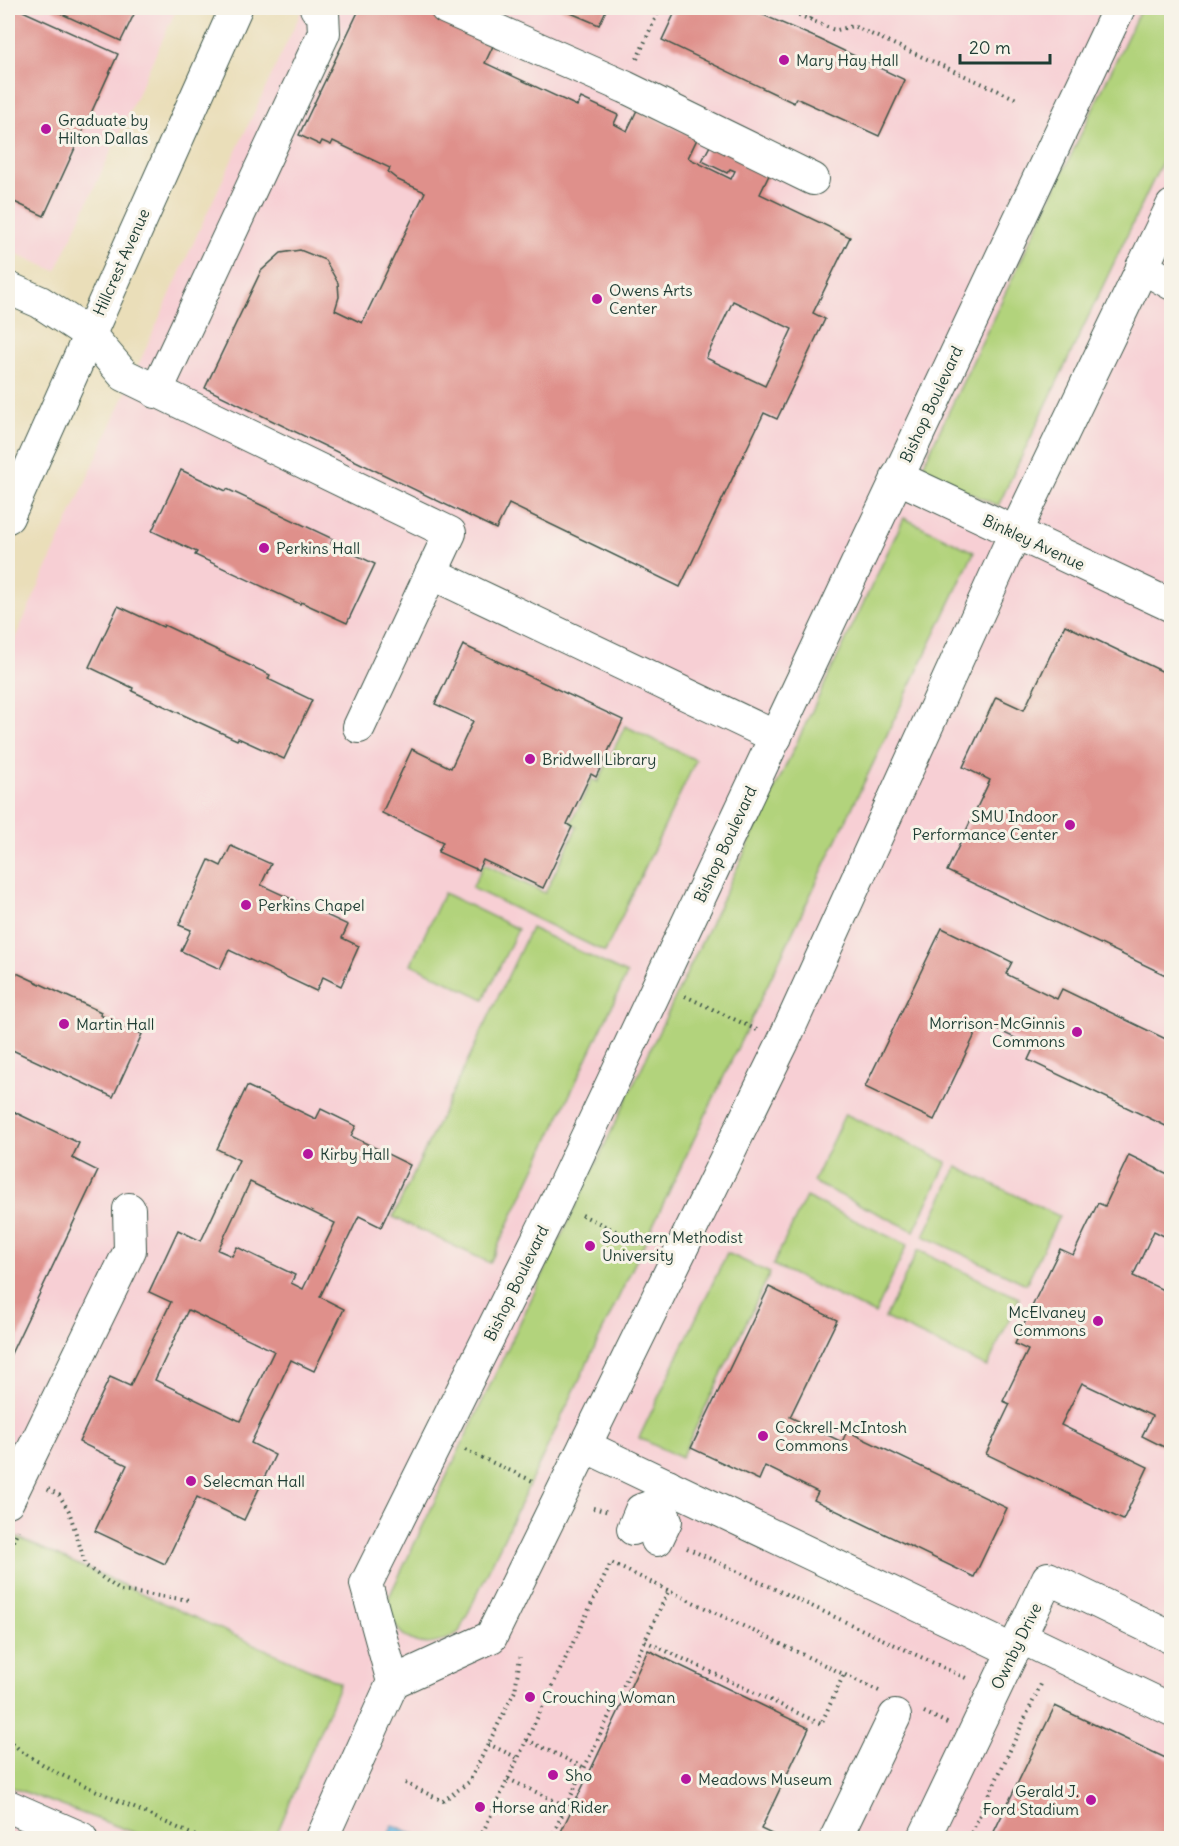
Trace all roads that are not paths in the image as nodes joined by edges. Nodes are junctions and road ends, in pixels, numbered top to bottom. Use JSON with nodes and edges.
{"nodes":[{"id":1,"x":236,"y":8,"type":"edge"},
{"id":2,"x":316,"y":8,"type":"edge"},
{"id":3,"x":446,"y":8,"type":"edge"},
{"id":4,"x":1119,"y":8,"type":"edge"},
{"id":5,"x":813,"y":179,"type":"dead end"},
{"id":6,"x":1172,"y":206,"type":"edge"},
{"id":7,"x":1142,"y":267,"type":"junction"},
{"id":8,"x":1172,"y":284,"type":"edge"},
{"id":9,"x":8,"y":288,"type":"edge"},
{"id":10,"x":89,"y":334,"type":"junction"},
{"id":11,"x":156,"y":392,"type":"junction"},
{"id":12,"x":897,"y":477,"type":"junction"},
{"id":13,"x":8,"y":517,"type":"edge"},
{"id":14,"x":1015,"y":533,"type":"junction"},
{"id":15,"x":431,"y":573,"type":"junction"},
{"id":16,"x":1172,"y":606,"type":"edge"},
{"id":17,"x":359,"y":727,"type":"dead end"},
{"id":18,"x":776,"y":737,"type":"junction"},
{"id":19,"x":129,"y":1209,"type":"dead end"},
{"id":20,"x":585,"y":1446,"type":"junction"},
{"id":21,"x":664,"y":1494,"type":"junction"},
{"id":22,"x":8,"y":1501,"type":"edge"},
{"id":23,"x":646,"y":1532,"type":"road end"},
{"id":24,"x":1172,"y":1638,"type":"edge"},
{"id":25,"x":1017,"y":1644,"type":"junction"},
{"id":26,"x":393,"y":1682,"type":"junction"},
{"id":27,"x":898,"y":1706,"type":"road end"},
{"id":28,"x":1172,"y":1710,"type":"edge"},
{"id":29,"x":8,"y":1806,"type":"edge"},
{"id":30,"x":81,"y":1839,"type":"edge"},
{"id":31,"x":322,"y":1839,"type":"edge"},
{"id":32,"x":836,"y":1839,"type":"edge"},
{"id":33,"x":924,"y":1839,"type":"edge"}],
"edges":[{"from":1,"to":10,"type":"street","name":"Hillcrest Avenue"},
{"from":2,"to":11,"type":"street"},
{"from":3,"to":5,"type":"street"},
{"from":4,"to":12,"type":"street","name":"Bishop Boulevard"},
{"from":6,"to":7,"type":"street"},
{"from":7,"to":8,"type":"street"},
{"from":7,"to":14,"type":"street"},
{"from":9,"to":10,"type":"street"},
{"from":10,"to":11,"type":"street"},
{"from":10,"to":13,"type":"street","name":"Hillcrest Avenue"},
{"from":11,"to":15,"type":"street"},
{"from":12,"to":14,"type":"street","name":"Binkley Avenue"},
{"from":12,"to":18,"type":"street","name":"Bishop Boulevard"},
{"from":14,"to":16,"type":"street","name":"Binkley Avenue"},
{"from":14,"to":20,"type":"street"},
{"from":15,"to":17,"type":"street"},
{"from":15,"to":18,"type":"street"},
{"from":18,"to":26,"type":"street","name":"Bishop Boulevard"},
{"from":19,"to":22,"type":"street"},
{"from":20,"to":21,"type":"street"},
{"from":20,"to":26,"type":"street"},
{"from":21,"to":23,"type":"street"},
{"from":21,"to":25,"type":"street"},
{"from":24,"to":25,"type":"street","name":"Ownby Drive"},
{"from":25,"to":28,"type":"street"},
{"from":25,"to":33,"type":"street","name":"Ownby Drive"},
{"from":26,"to":31,"type":"street"},
{"from":27,"to":32,"type":"street"},
{"from":29,"to":30,"type":"street"}]}
